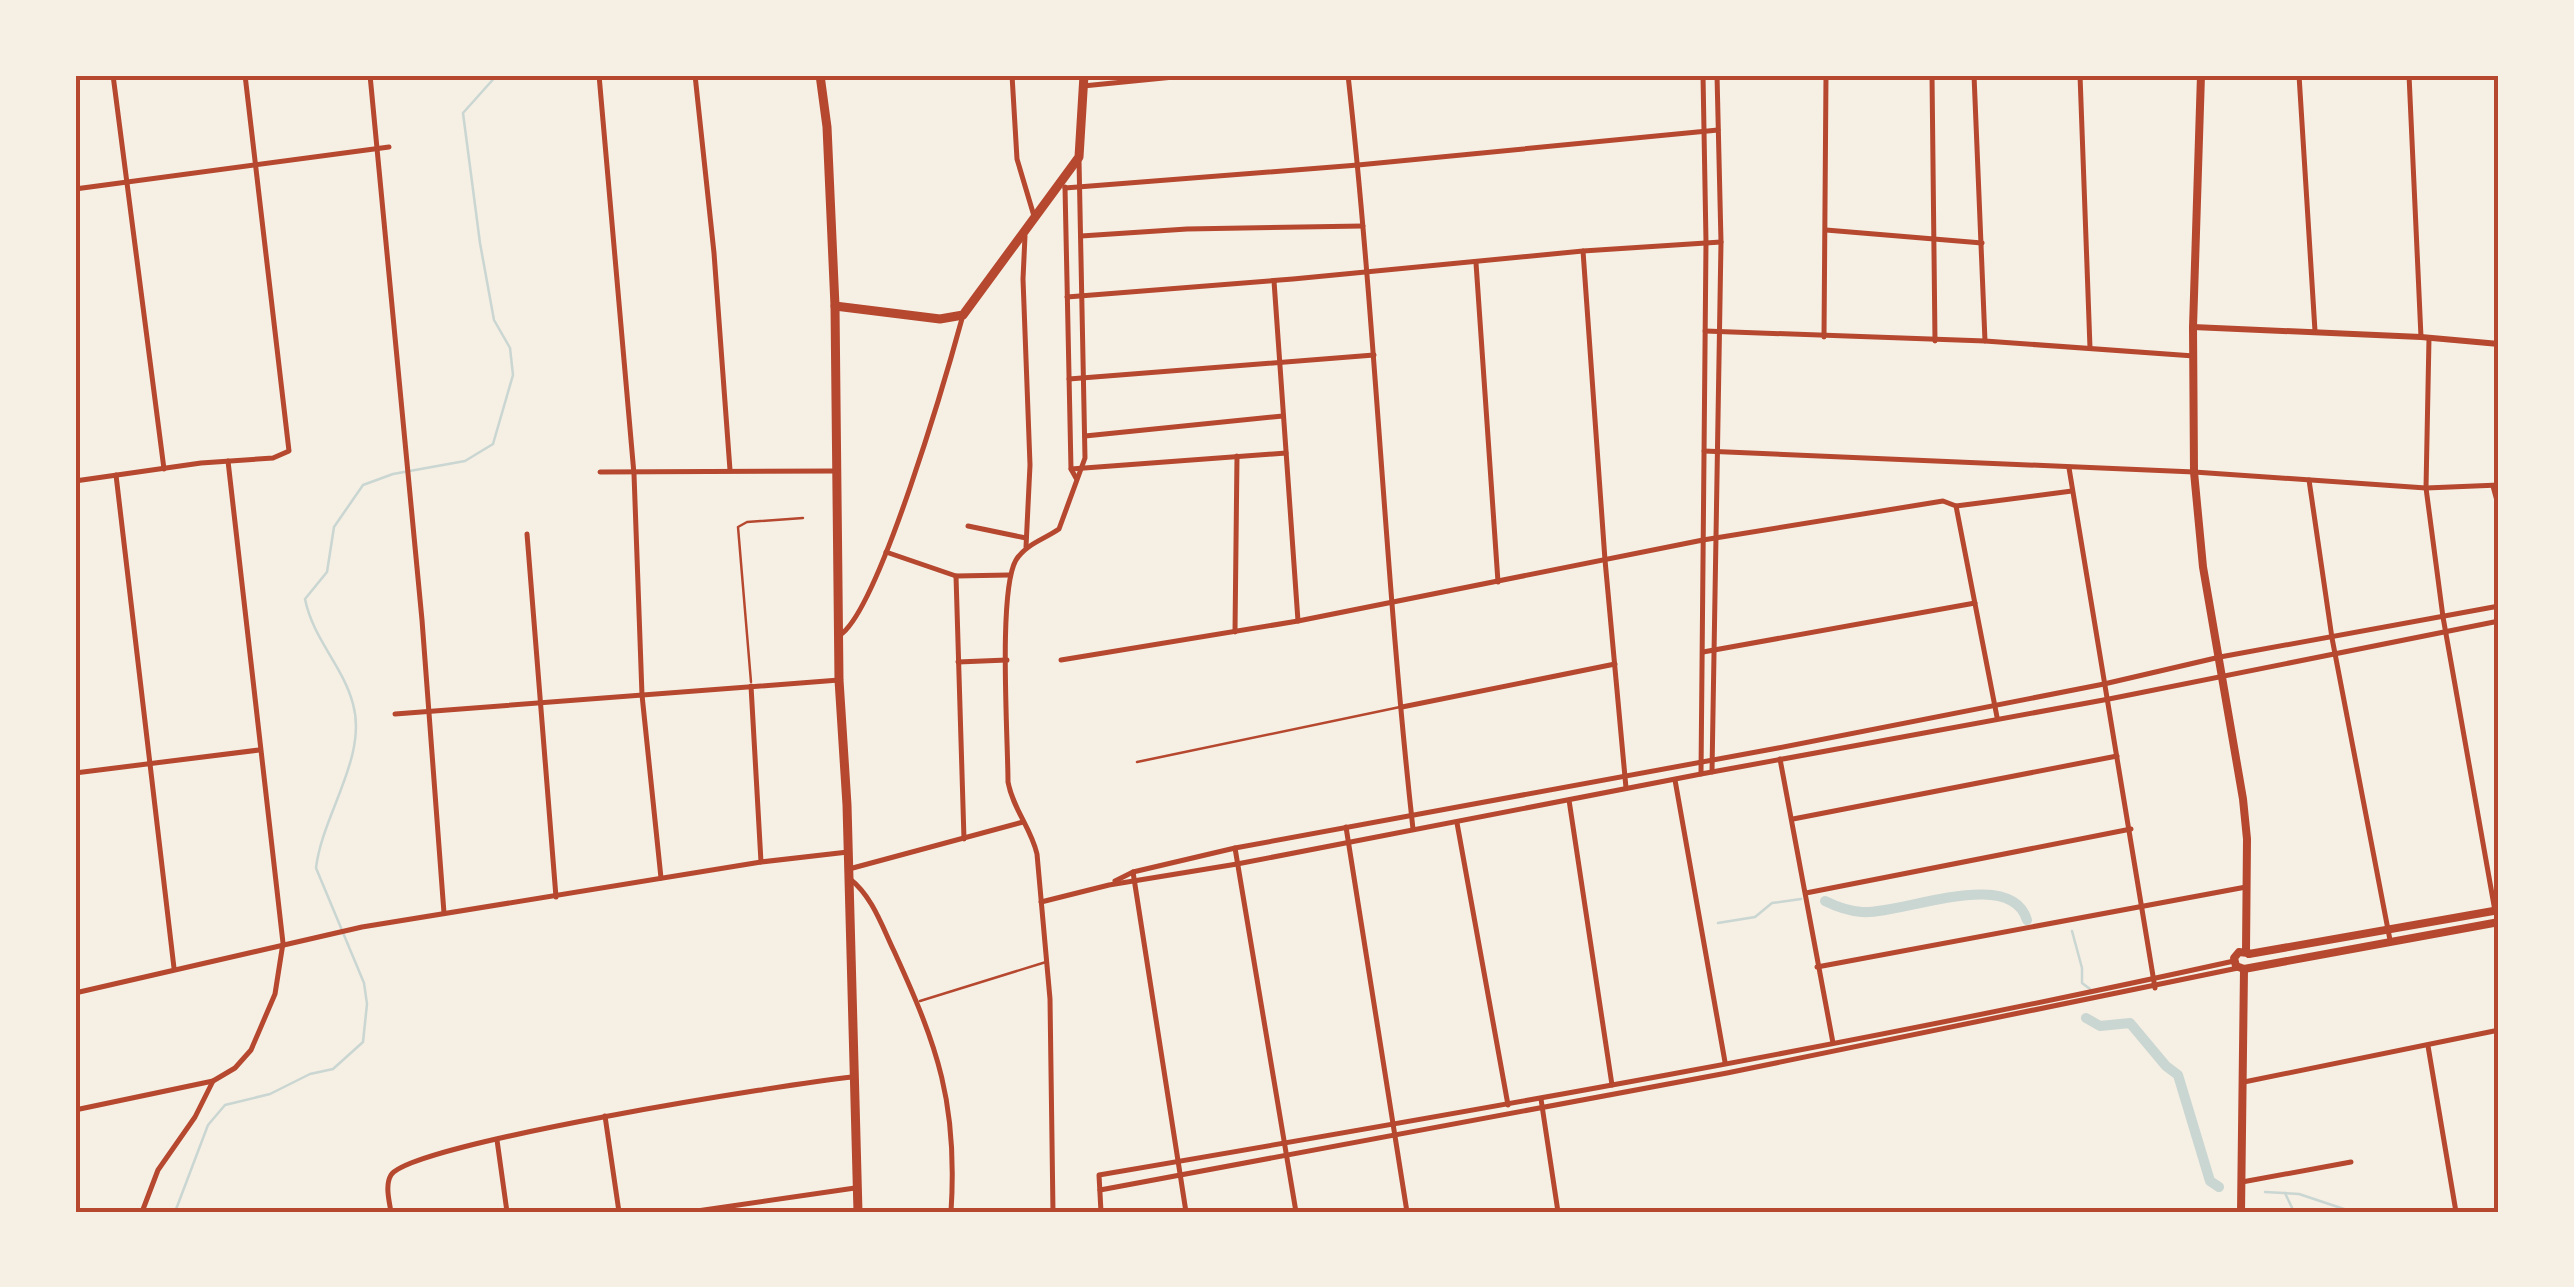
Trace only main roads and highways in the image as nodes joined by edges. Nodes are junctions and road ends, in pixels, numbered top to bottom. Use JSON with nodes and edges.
{"nodes":[{"id":1,"x":820,"y":75,"type":"edge"},
{"id":2,"x":2204,"y":75,"type":"edge"},
{"id":3,"x":1084,"y":80,"type":"edge"},
{"id":4,"x":835,"y":306,"type":"junction"},
{"id":5,"x":2497,"y":910,"type":"edge"},
{"id":6,"x":2498,"y":922,"type":"edge"},
{"id":7,"x":2389,"y":936,"type":"junction"},
{"id":8,"x":2247,"y":953,"type":"junction"},
{"id":9,"x":2242,"y":966,"type":"junction"},
{"id":10,"x":858,"y":1212,"type":"edge"},
{"id":11,"x":2241,"y":1212,"type":"edge"}],
"edges":[{"from":1,"to":4,"type":"main road"},
{"from":2,"to":8,"type":"main road"},
{"from":3,"to":4,"type":"main road"},
{"from":4,"to":10,"type":"main road"},
{"from":5,"to":7,"type":"main road"},
{"from":6,"to":7,"type":"main road"},
{"from":7,"to":8,"type":"main road"},
{"from":7,"to":9,"type":"main road"},
{"from":8,"to":9,"type":"main road"},
{"from":8,"to":9,"type":"main road"},
{"from":9,"to":11,"type":"main road"}]}
